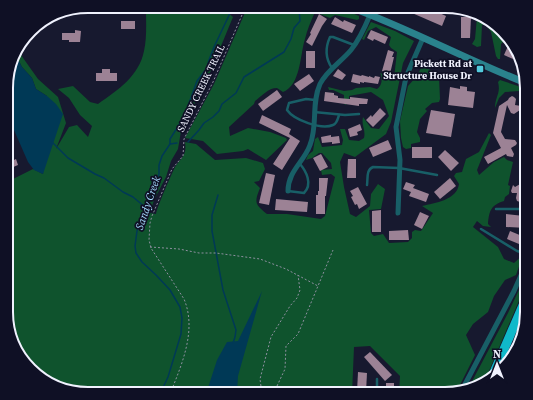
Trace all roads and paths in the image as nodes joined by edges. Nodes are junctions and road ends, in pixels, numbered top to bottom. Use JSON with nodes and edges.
{"nodes":[{"id":1,"x":243,"y":13,"type":"edge"},
{"id":2,"x":365,"y":13,"type":"edge"},
{"id":3,"x":370,"y":15,"type":"junction"},
{"id":4,"x":423,"y":38,"type":"junction"},
{"id":5,"x":355,"y":45,"type":"junction"},
{"id":6,"x":332,"y":68,"type":"junction"},
{"id":7,"x":519,"y":80,"type":"edge"},
{"id":8,"x":315,"y":100,"type":"junction"},
{"id":9,"x":314,"y":112,"type":"junction"},
{"id":10,"x":339,"y":114,"type":"junction"},
{"id":11,"x":359,"y":114,"type":"dead end"},
{"id":12,"x":314,"y":124,"type":"junction"},
{"id":13,"x":299,"y":164,"type":"junction"},
{"id":14,"x":399,"y":168,"type":"junction"},
{"id":15,"x":437,"y":175,"type":"dead end"},
{"id":16,"x":367,"y":185,"type":"dead end"},
{"id":17,"x":288,"y":191,"type":"joint"},
{"id":18,"x":496,"y":209,"type":"dead end"},
{"id":19,"x":520,"y":209,"type":"edge"},
{"id":20,"x":398,"y":213,"type":"dead end"},
{"id":21,"x":481,"y":229,"type":"dead end"},
{"id":22,"x":150,"y":247,"type":"junction"},
{"id":23,"x":333,"y":250,"type":"dead end"},
{"id":24,"x":520,"y":252,"type":"edge"},
{"id":25,"x":298,"y":275,"type":"junction"},
{"id":26,"x":520,"y":278,"type":"edge"},
{"id":27,"x":318,"y":286,"type":"junction"},
{"id":28,"x":520,"y":312,"type":"edge"},
{"id":29,"x":520,"y":320,"type":"edge"},
{"id":30,"x":507,"y":354,"type":"edge"},
{"id":31,"x":497,"y":366,"type":"edge"},
{"id":32,"x":377,"y":379,"type":"dead end"},
{"id":33,"x":465,"y":384,"type":"edge"},
{"id":34,"x":172,"y":387,"type":"edge"},
{"id":35,"x":261,"y":387,"type":"edge"},
{"id":36,"x":277,"y":387,"type":"edge"},
{"id":37,"x":377,"y":387,"type":"edge"}],
"edges":[{"from":1,"to":22,"type":"path","name":"SANDY CREEK TRAIL"},
{"from":2,"to":3,"type":"street"},
{"from":3,"to":4,"type":"street"},
{"from":3,"to":5,"type":"street"},
{"from":4,"to":7,"type":"street"},
{"from":4,"to":14,"type":"street"},
{"from":5,"to":6,"type":"street"},
{"from":5,"to":6,"type":"lane"},
{"from":6,"to":8,"type":"street"},
{"from":8,"to":9,"type":"street"},
{"from":8,"to":12,"type":"lane"},
{"from":9,"to":10,"type":"lane"},
{"from":9,"to":12,"type":"street"},
{"from":10,"to":11,"type":"lane"},
{"from":10,"to":12,"type":"lane"},
{"from":12,"to":13,"type":"street"},
{"from":13,"to":17,"type":"street"},
{"from":13,"to":17,"type":"lane"},
{"from":14,"to":15,"type":"lane"},
{"from":14,"to":16,"type":"lane"},
{"from":14,"to":20,"type":"street"},
{"from":18,"to":19,"type":"lane"},
{"from":21,"to":24,"type":"lane"},
{"from":22,"to":25,"type":"path"},
{"from":22,"to":34,"type":"path"},
{"from":23,"to":27,"type":"path"},
{"from":25,"to":27,"type":"path"},
{"from":25,"to":35,"type":"path"},
{"from":26,"to":33,"type":"street"},
{"from":27,"to":36,"type":"path"},
{"from":28,"to":31,"type":"highway"},
{"from":29,"to":30,"type":"highway"},
{"from":32,"to":37,"type":"lane"}]}
